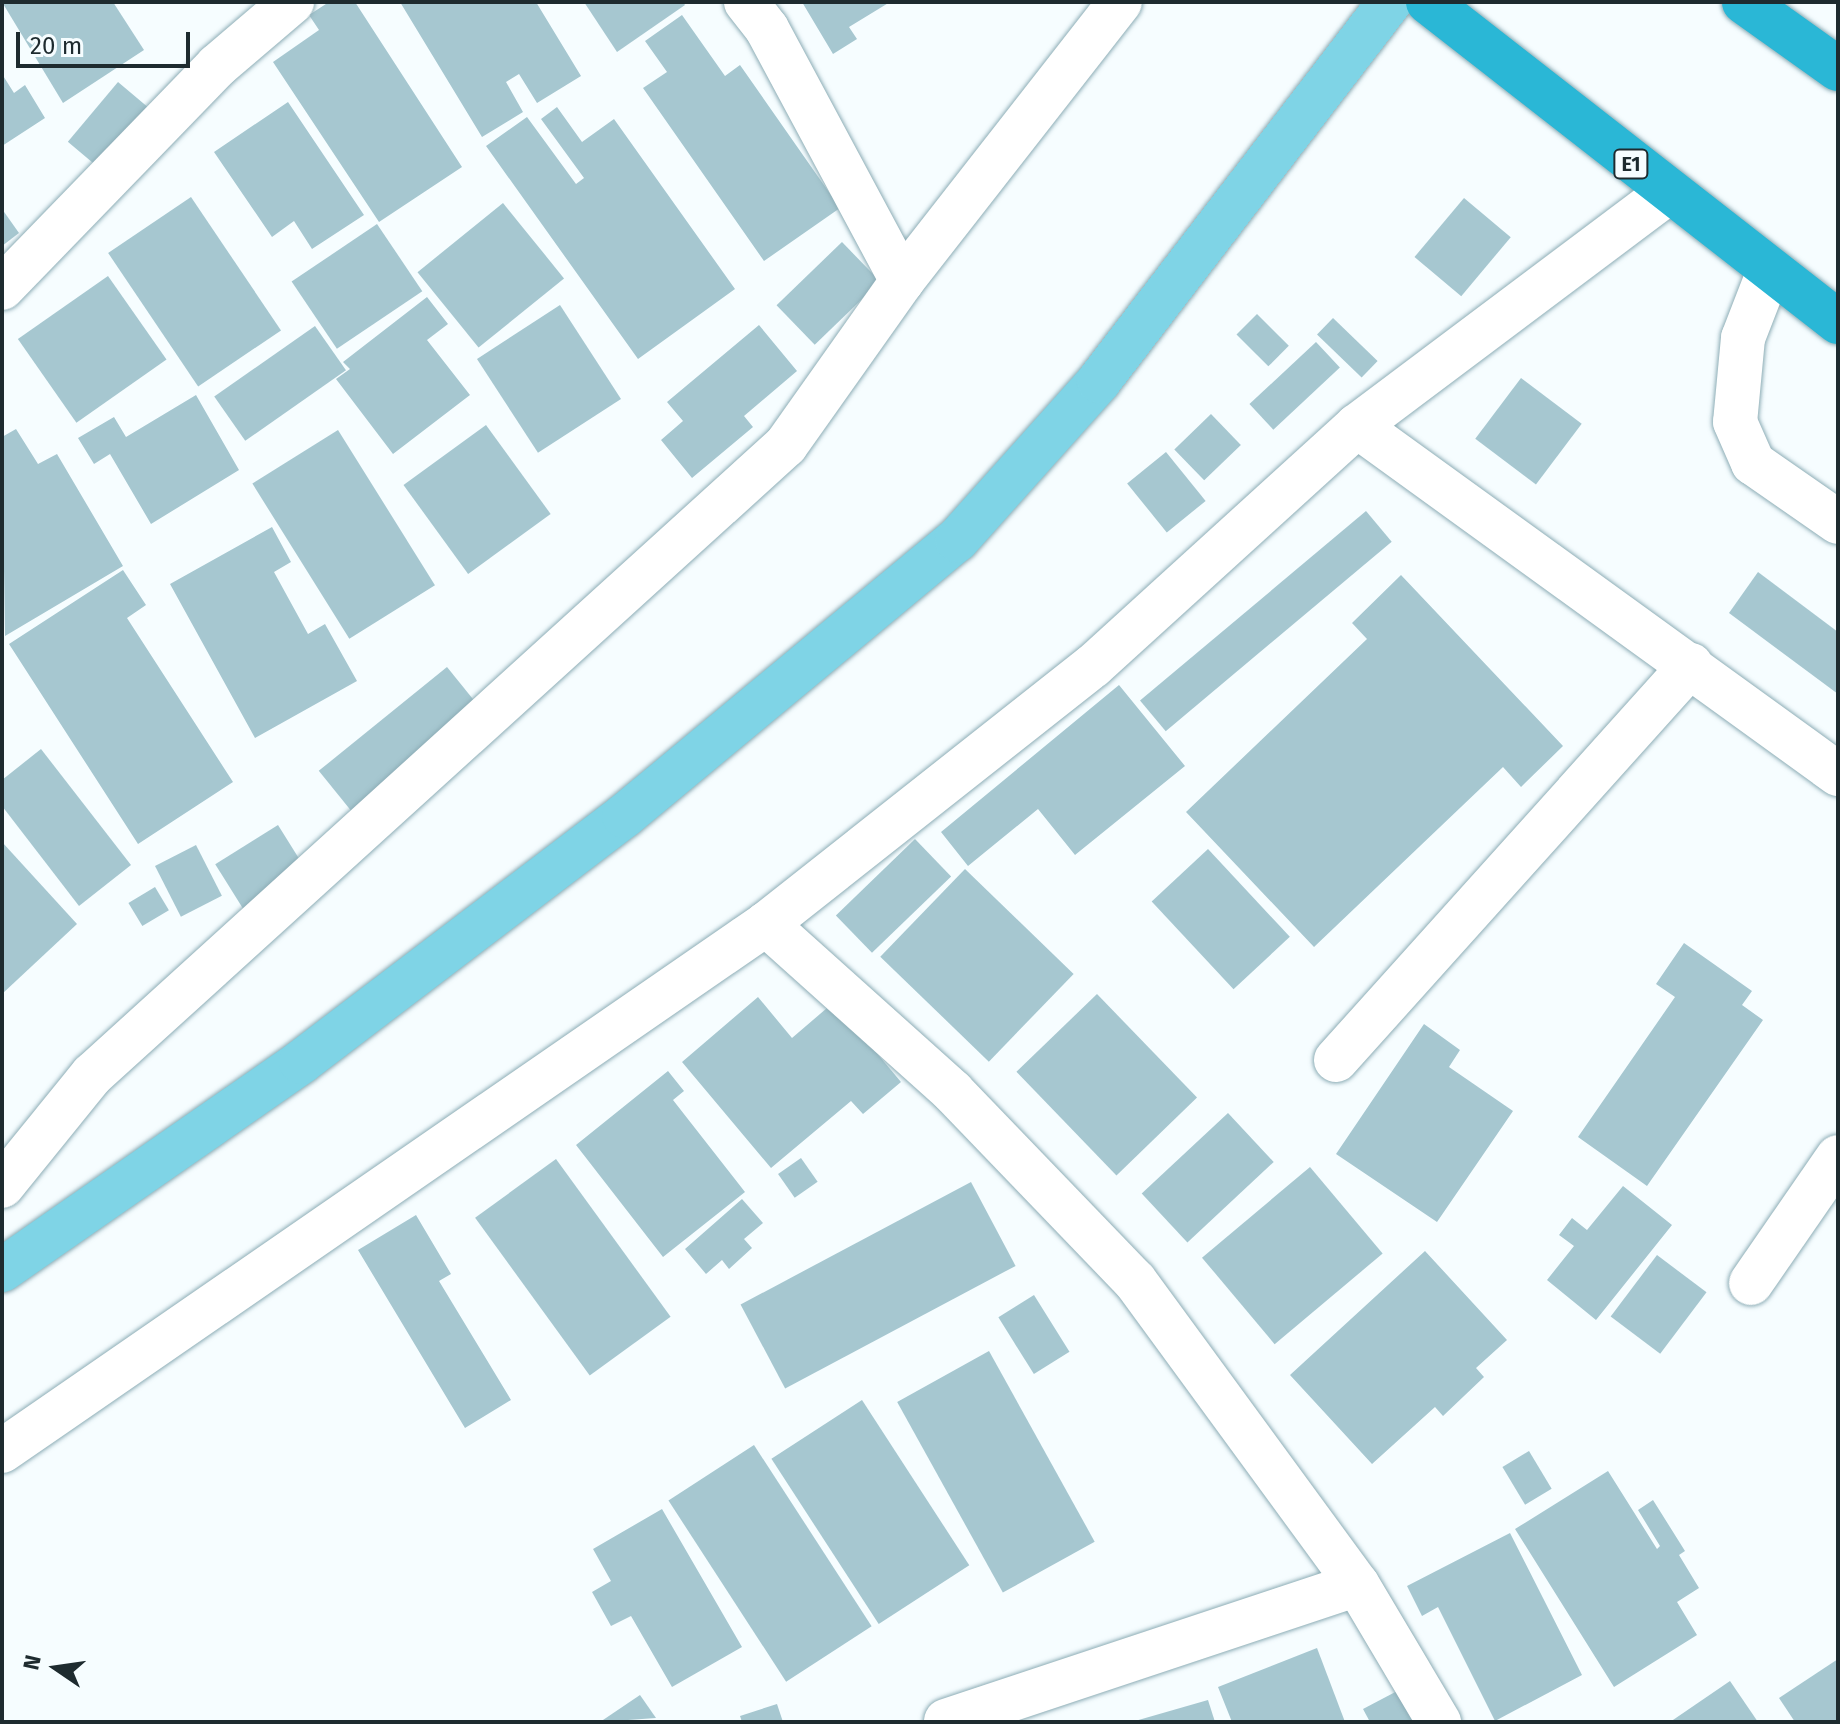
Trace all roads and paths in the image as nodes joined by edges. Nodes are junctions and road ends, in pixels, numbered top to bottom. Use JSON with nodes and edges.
{"nodes":[{"id":1,"x":292,"y":2,"type":"edge"},
{"id":2,"x":746,"y":2,"type":"edge"},
{"id":3,"x":1120,"y":2,"type":"edge"},
{"id":4,"x":1390,"y":2,"type":"edge"},
{"id":5,"x":1428,"y":2,"type":"edge"},
{"id":6,"x":1750,"y":4,"type":"edge"},
{"id":7,"x":1838,"y":69,"type":"edge"},
{"id":8,"x":1667,"y":193,"type":"junction"},
{"id":9,"x":1769,"y":271,"type":"junction"},
{"id":10,"x":902,"y":281,"type":"junction"},
{"id":11,"x":2,"y":288,"type":"edge"},
{"id":12,"x":1838,"y":322,"type":"edge"},
{"id":13,"x":1357,"y":426,"type":"junction"},
{"id":14,"x":1838,"y":522,"type":"edge"},
{"id":15,"x":1691,"y":665,"type":"junction"},
{"id":16,"x":1838,"y":774,"type":"edge"},
{"id":17,"x":766,"y":924,"type":"junction"},
{"id":18,"x":1336,"y":1060,"type":"dead end"},
{"id":19,"x":1838,"y":1157,"type":"edge"},
{"id":20,"x":2,"y":1186,"type":"edge"},
{"id":21,"x":2,"y":1270,"type":"edge"},
{"id":22,"x":1751,"y":1283,"type":"dead end"},
{"id":23,"x":2,"y":1451,"type":"edge"},
{"id":24,"x":1357,"y":1584,"type":"junction"},
{"id":25,"x":946,"y":1721,"type":"edge"},
{"id":26,"x":1439,"y":1722,"type":"edge"}],
"edges":[{"from":1,"to":11,"type":"street"},
{"from":2,"to":10,"type":"street"},
{"from":3,"to":10,"type":"street"},
{"from":4,"to":21,"type":"main road"},
{"from":5,"to":8,"type":"highway","number":"E1"},
{"from":6,"to":7,"type":"highway"},
{"from":8,"to":9,"type":"highway","number":"E1"},
{"from":8,"to":13,"type":"street"},
{"from":9,"to":12,"type":"highway","number":"E1"},
{"from":9,"to":14,"type":"street"},
{"from":10,"to":20,"type":"street"},
{"from":13,"to":15,"type":"street"},
{"from":13,"to":17,"type":"street"},
{"from":15,"to":16,"type":"street"},
{"from":15,"to":18,"type":"street"},
{"from":17,"to":23,"type":"street"},
{"from":17,"to":24,"type":"street"},
{"from":19,"to":22,"type":"street"},
{"from":24,"to":25,"type":"street"},
{"from":24,"to":26,"type":"street"}]}
